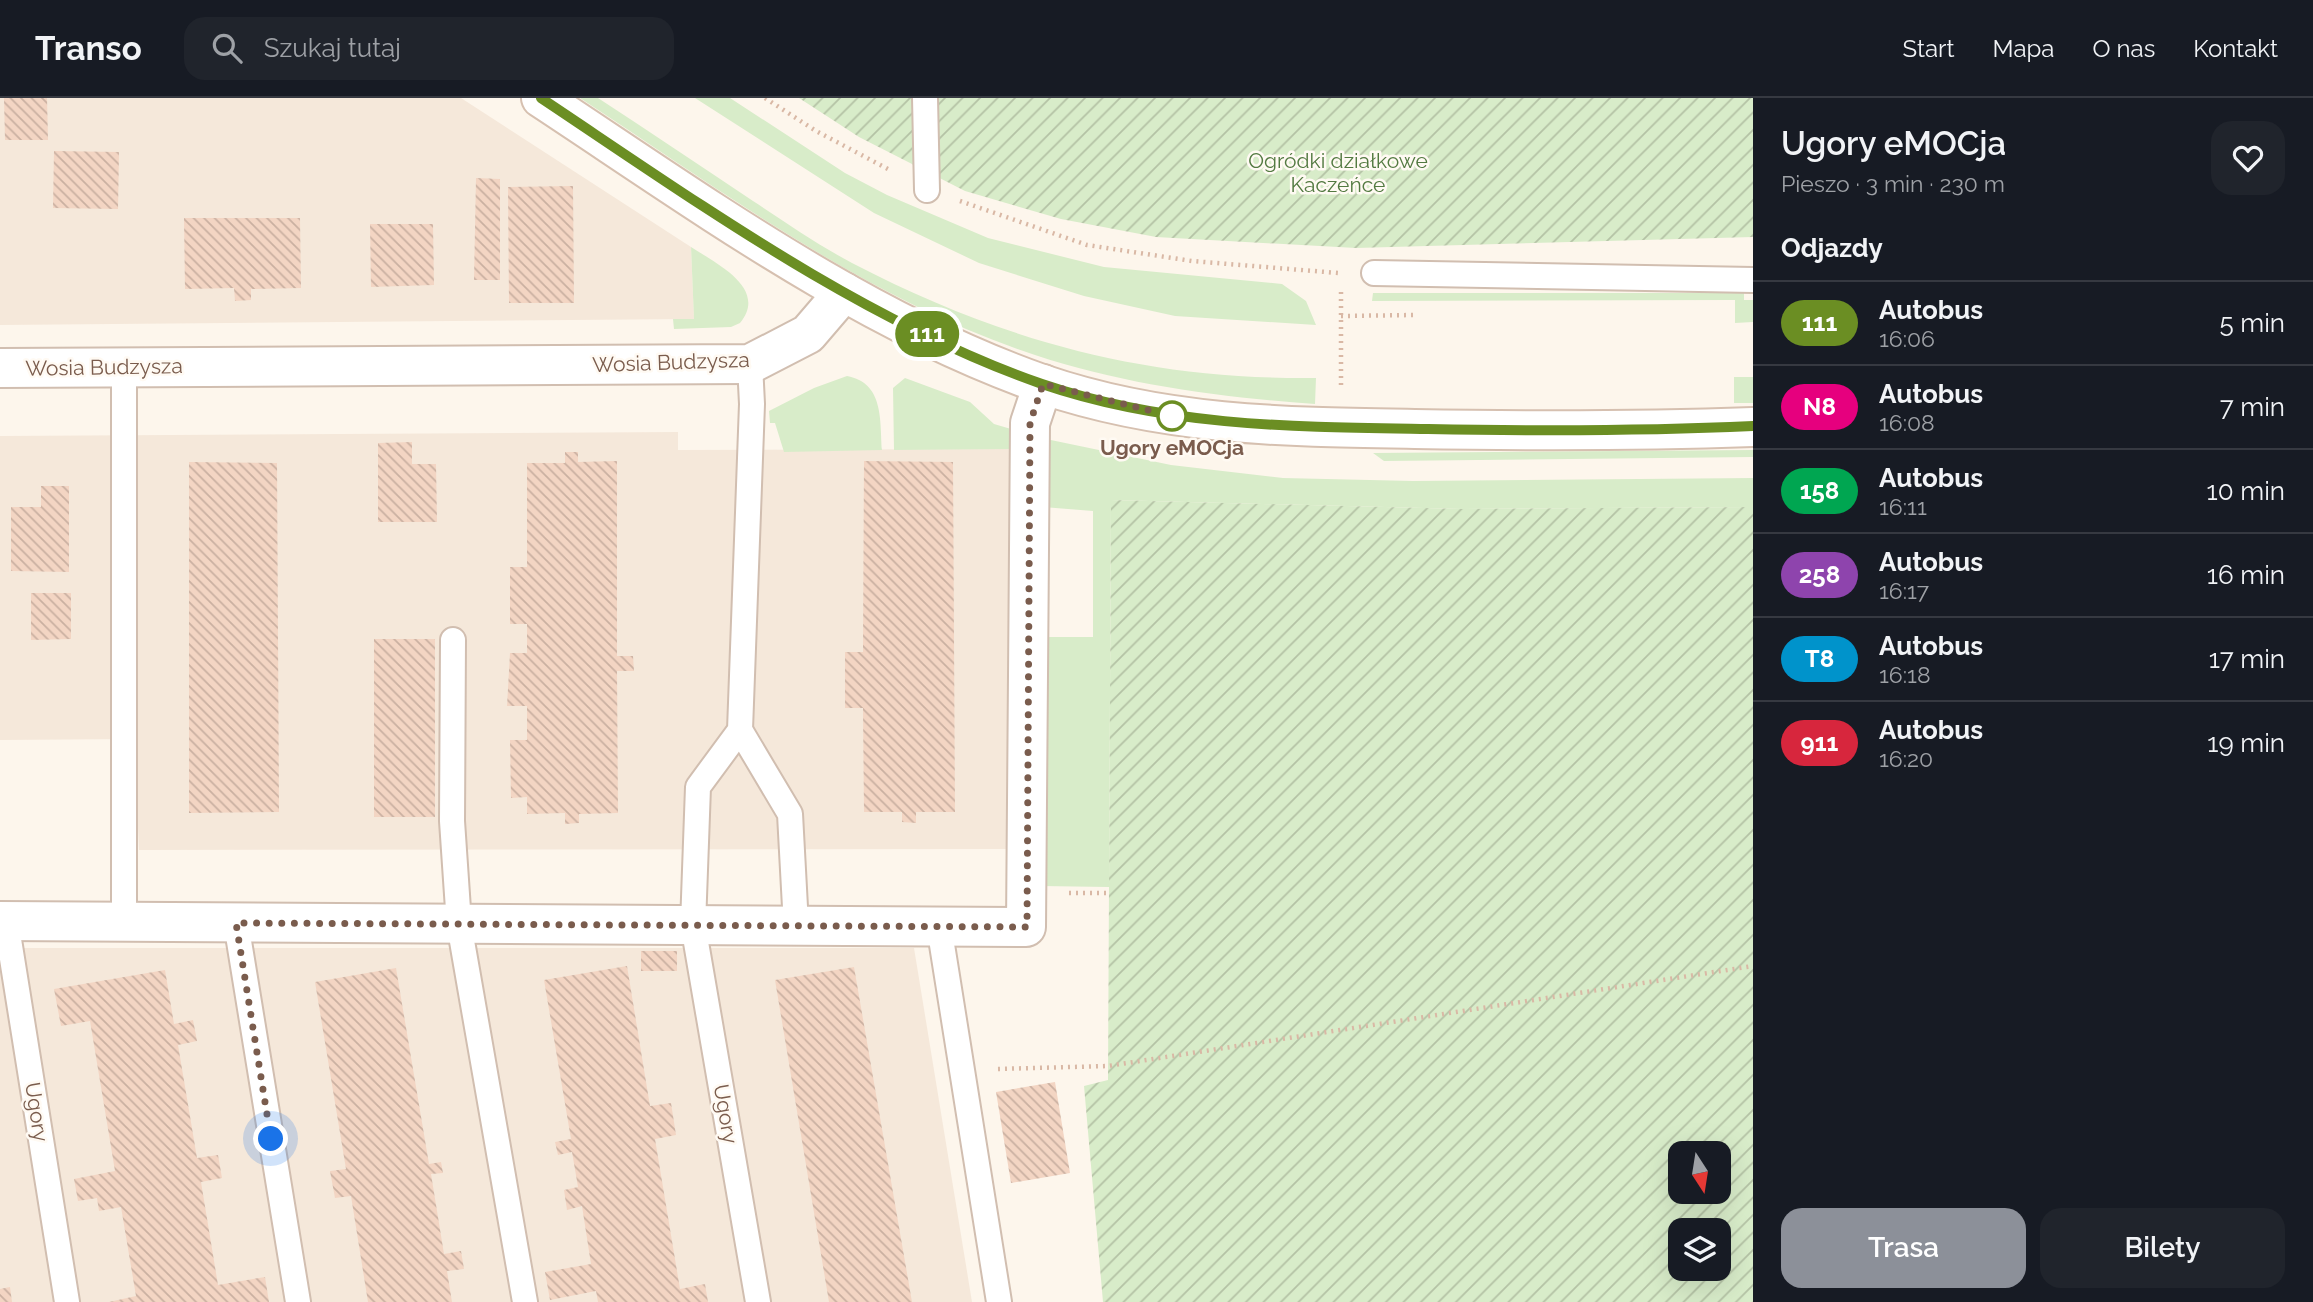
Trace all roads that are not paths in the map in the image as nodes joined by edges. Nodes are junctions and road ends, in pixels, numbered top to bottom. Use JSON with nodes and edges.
{"nodes":[{"id":1,"x":541,"y":98,"type":"edge"},
{"id":2,"x":925,"y":98,"type":"edge"},
{"id":3,"x":927,"y":190,"type":"road end"},
{"id":4,"x":1374,"y":273,"type":"dead end"},
{"id":5,"x":1753,"y":280,"type":"edge"},
{"id":6,"x":844,"y":292,"type":"junction"},
{"id":7,"x":750,"y":364,"type":"junction"},
{"id":8,"x":124,"y":367,"type":"junction"},
{"id":9,"x":0,"y":368,"type":"edge"},
{"id":10,"x":1043,"y":384,"type":"junction"},
{"id":11,"x":1753,"y":426,"type":"edge"},
{"id":12,"x":453,"y":639,"type":"dead end"},
{"id":13,"x":740,"y":730,"type":"junction"},
{"id":14,"x":3,"y":921,"type":"edge"},
{"id":15,"x":124,"y":923,"type":"junction"},
{"id":16,"x":236,"y":923,"type":"junction"},
{"id":17,"x":459,"y":924,"type":"junction"},
{"id":18,"x":694,"y":925,"type":"junction"},
{"id":19,"x":796,"y":926,"type":"junction"},
{"id":20,"x":939,"y":926,"type":"junction"},
{"id":21,"x":67,"y":1302,"type":"edge"},
{"id":22,"x":298,"y":1302,"type":"edge"},
{"id":23,"x":525,"y":1302,"type":"edge"},
{"id":24,"x":758,"y":1302,"type":"edge"},
{"id":25,"x":999,"y":1302,"type":"edge"}],
"edges":[{"from":1,"to":6,"type":"street"},
{"from":2,"to":3,"type":"lane"},
{"from":4,"to":5,"type":"lane"},
{"from":6,"to":7,"type":"street","name":"Wosia Budzysza"},
{"from":6,"to":10,"type":"street"},
{"from":7,"to":8,"type":"street","name":"Wosia Budzysza"},
{"from":7,"to":13,"type":"lane"},
{"from":8,"to":9,"type":"street","name":"Wosia Budzysza"},
{"from":8,"to":15,"type":"lane"},
{"from":10,"to":11,"type":"street"},
{"from":10,"to":20,"type":"street","name":"Ugory"},
{"from":12,"to":17,"type":"lane"},
{"from":13,"to":18,"type":"lane"},
{"from":13,"to":19,"type":"lane"},
{"from":14,"to":15,"type":"street","name":"Ugory"},
{"from":14,"to":21,"type":"lane","name":"Ugory"},
{"from":15,"to":16,"type":"street","name":"Ugory"},
{"from":16,"to":17,"type":"street","name":"Ugory"},
{"from":16,"to":22,"type":"lane"},
{"from":17,"to":18,"type":"street","name":"Ugory"},
{"from":17,"to":23,"type":"lane"},
{"from":18,"to":19,"type":"street","name":"Ugory"},
{"from":18,"to":24,"type":"lane","name":"Ugory"},
{"from":19,"to":20,"type":"street","name":"Ugory"},
{"from":20,"to":25,"type":"lane"}]}
